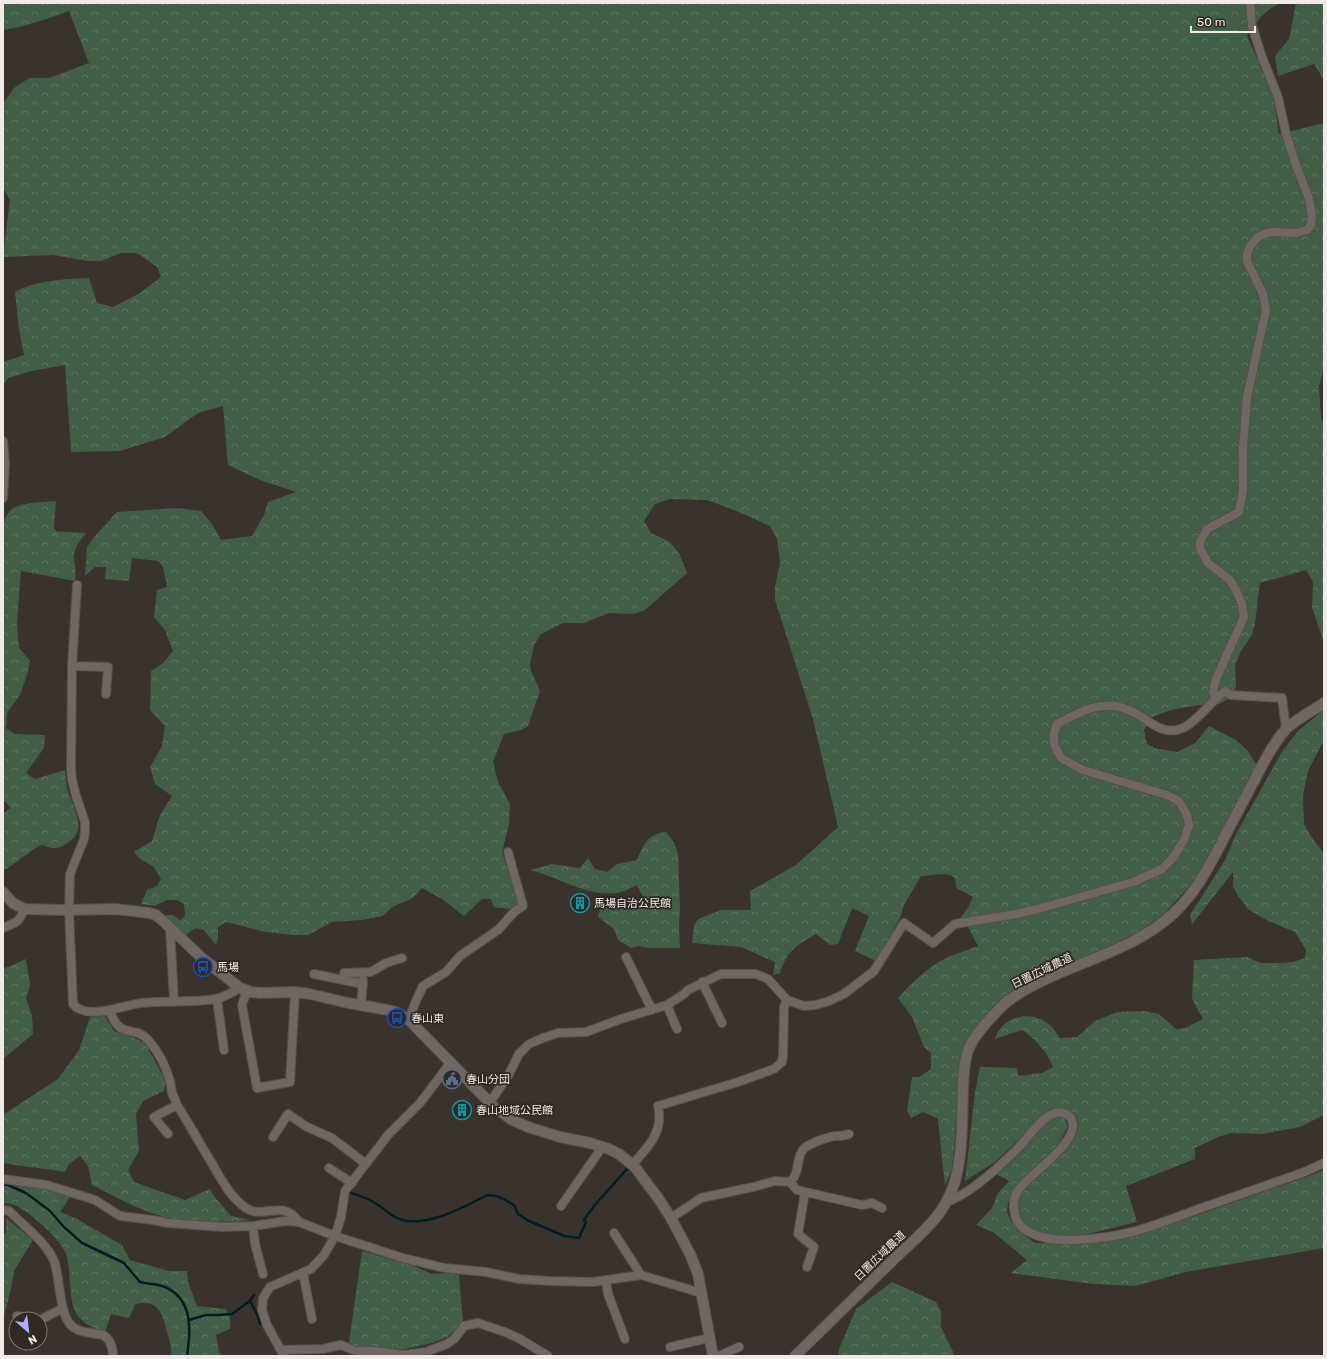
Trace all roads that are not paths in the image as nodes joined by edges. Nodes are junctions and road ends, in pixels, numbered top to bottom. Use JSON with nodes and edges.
{"nodes":[{"id":1,"x":1250,"y":3,"type":"edge"},
{"id":2,"x":3,"y":441,"type":"edge"},
{"id":3,"x":3,"y":498,"type":"edge"},
{"id":4,"x":77,"y":585,"type":"dead end"},
{"id":5,"x":72,"y":666,"type":"junction"},
{"id":6,"x":106,"y":694,"type":"dead end"},
{"id":7,"x":1216,"y":698,"type":"junction"},
{"id":8,"x":1324,"y":703,"type":"edge"},
{"id":9,"x":1286,"y":729,"type":"junction"},
{"id":10,"x":508,"y":852,"type":"dead end"},
{"id":11,"x":3,"y":892,"type":"edge"},
{"id":12,"x":24,"y":909,"type":"junction"},
{"id":13,"x":69,"y":910,"type":"junction"},
{"id":14,"x":3,"y":928,"type":"edge"},
{"id":15,"x":170,"y":928,"type":"junction"},
{"id":16,"x":626,"y":957,"type":"dead end"},
{"id":17,"x":402,"y":958,"type":"dead end"},
{"id":18,"x":364,"y":972,"type":"junction"},
{"id":19,"x":344,"y":973,"type":"dead end"},
{"id":20,"x":314,"y":974,"type":"dead end"},
{"id":21,"x":702,"y":982,"type":"junction"},
{"id":22,"x":363,"y":984,"type":"junction"},
{"id":23,"x":244,"y":989,"type":"junction"},
{"id":24,"x":295,"y":992,"type":"junction"},
{"id":25,"x":216,"y":999,"type":"junction"},
{"id":26,"x":787,"y":1000,"type":"junction"},
{"id":27,"x":174,"y":1002,"type":"junction"},
{"id":28,"x":361,"y":1005,"type":"junction"},
{"id":29,"x":667,"y":1005,"type":"junction"},
{"id":30,"x":652,"y":1010,"type":"junction"},
{"id":31,"x":110,"y":1011,"type":"junction"},
{"id":32,"x":409,"y":1020,"type":"junction"},
{"id":33,"x":722,"y":1023,"type":"dead end"},
{"id":34,"x":677,"y":1029,"type":"dead end"},
{"id":35,"x":224,"y":1050,"type":"dead end"},
{"id":36,"x":451,"y":1062,"type":"junction"},
{"id":37,"x":490,"y":1102,"type":"junction"},
{"id":38,"x":177,"y":1104,"type":"junction"},
{"id":39,"x":168,"y":1134,"type":"dead end"},
{"id":40,"x":849,"y":1134,"type":"dead end"},
{"id":41,"x":273,"y":1137,"type":"dead end"},
{"id":42,"x":603,"y":1146,"type":"junction"},
{"id":43,"x":366,"y":1164,"type":"junction"},
{"id":44,"x":1324,"y":1164,"type":"edge"},
{"id":45,"x":632,"y":1165,"type":"junction"},
{"id":46,"x":329,"y":1168,"type":"dead end"},
{"id":47,"x":3,"y":1179,"type":"edge"},
{"id":48,"x":790,"y":1182,"type":"junction"},
{"id":49,"x":352,"y":1183,"type":"junction"},
{"id":50,"x":805,"y":1192,"type":"junction"},
{"id":51,"x":946,"y":1202,"type":"junction"},
{"id":52,"x":560,"y":1206,"type":"dead end"},
{"id":53,"x":882,"y":1208,"type":"dead end"},
{"id":54,"x":3,"y":1210,"type":"edge"},
{"id":55,"x":671,"y":1218,"type":"junction"},
{"id":56,"x":299,"y":1222,"type":"junction"},
{"id":57,"x":253,"y":1226,"type":"junction"},
{"id":58,"x":614,"y":1233,"type":"dead end"},
{"id":59,"x":336,"y":1236,"type":"junction"},
{"id":60,"x":807,"y":1267,"type":"dead end"},
{"id":61,"x":302,"y":1273,"type":"junction"},
{"id":62,"x":263,"y":1274,"type":"dead end"},
{"id":63,"x":641,"y":1275,"type":"junction"},
{"id":64,"x":606,"y":1280,"type":"junction"},
{"id":65,"x":701,"y":1293,"type":"junction"},
{"id":66,"x":63,"y":1308,"type":"junction"},
{"id":67,"x":48,"y":1316,"type":"edge"},
{"id":68,"x":312,"y":1318,"type":"dead end"},
{"id":69,"x":709,"y":1338,"type":"junction"},
{"id":70,"x":625,"y":1339,"type":"dead end"},
{"id":71,"x":670,"y":1347,"type":"dead end"},
{"id":72,"x":740,"y":1347,"type":"dead end"},
{"id":73,"x":283,"y":1353,"type":"edge"},
{"id":74,"x":113,"y":1356,"type":"edge"},
{"id":75,"x":548,"y":1356,"type":"edge"},
{"id":76,"x":712,"y":1356,"type":"edge"},
{"id":77,"x":719,"y":1356,"type":"edge"},
{"id":78,"x":795,"y":1356,"type":"edge"}],
"edges":[{"from":1,"to":7,"type":"street"},
{"from":2,"to":3,"type":"street"},
{"from":4,"to":5,"type":"street"},
{"from":5,"to":6,"type":"street"},
{"from":5,"to":13,"type":"street"},
{"from":7,"to":9,"type":"street"},
{"from":7,"to":26,"type":"street"},
{"from":8,"to":9,"type":"street","name":"日置広域農道"},
{"from":9,"to":51,"type":"street","name":"日置広域農道"},
{"from":10,"to":32,"type":"street"},
{"from":11,"to":12,"type":"street"},
{"from":12,"to":13,"type":"street"},
{"from":12,"to":14,"type":"street"},
{"from":13,"to":15,"type":"street"},
{"from":13,"to":31,"type":"street"},
{"from":15,"to":23,"type":"street"},
{"from":15,"to":27,"type":"street"},
{"from":16,"to":30,"type":"street"},
{"from":17,"to":18,"type":"street"},
{"from":18,"to":19,"type":"street"},
{"from":18,"to":22,"type":"street"},
{"from":20,"to":22,"type":"street"},
{"from":21,"to":26,"type":"street"},
{"from":21,"to":29,"type":"street"},
{"from":21,"to":33,"type":"street"},
{"from":22,"to":28,"type":"street"},
{"from":23,"to":24,"type":"street"},
{"from":23,"to":24,"type":"street"},
{"from":23,"to":25,"type":"street"},
{"from":24,"to":28,"type":"street"},
{"from":25,"to":27,"type":"street"},
{"from":25,"to":35,"type":"street"},
{"from":26,"to":45,"type":"street"},
{"from":27,"to":31,"type":"street"},
{"from":28,"to":32,"type":"street"},
{"from":29,"to":30,"type":"street"},
{"from":29,"to":34,"type":"street"},
{"from":30,"to":37,"type":"street"},
{"from":31,"to":38,"type":"street"},
{"from":32,"to":36,"type":"street"},
{"from":36,"to":37,"type":"street"},
{"from":36,"to":43,"type":"street"},
{"from":37,"to":42,"type":"street"},
{"from":38,"to":39,"type":"street"},
{"from":38,"to":56,"type":"street"},
{"from":40,"to":48,"type":"street"},
{"from":41,"to":43,"type":"street"},
{"from":42,"to":45,"type":"street"},
{"from":42,"to":52,"type":"street"},
{"from":43,"to":49,"type":"street"},
{"from":44,"to":51,"type":"street"},
{"from":45,"to":55,"type":"street"},
{"from":46,"to":49,"type":"street"},
{"from":47,"to":57,"type":"street"},
{"from":48,"to":50,"type":"street"},
{"from":48,"to":55,"type":"street"},
{"from":49,"to":59,"type":"street"},
{"from":50,"to":53,"type":"street"},
{"from":50,"to":60,"type":"street"},
{"from":51,"to":78,"type":"street","name":"日置広域農道"},
{"from":54,"to":66,"type":"street"},
{"from":55,"to":65,"type":"street"},
{"from":56,"to":57,"type":"street"},
{"from":56,"to":59,"type":"street"},
{"from":57,"to":62,"type":"street"},
{"from":58,"to":63,"type":"street"},
{"from":59,"to":61,"type":"street"},
{"from":59,"to":64,"type":"street"},
{"from":61,"to":68,"type":"street"},
{"from":61,"to":73,"type":"street"},
{"from":63,"to":64,"type":"street"},
{"from":63,"to":65,"type":"street"},
{"from":64,"to":70,"type":"street"},
{"from":65,"to":69,"type":"street"},
{"from":66,"to":67,"type":"street"},
{"from":66,"to":74,"type":"street"},
{"from":69,"to":71,"type":"street"},
{"from":69,"to":76,"type":"street"},
{"from":72,"to":77,"type":"street"},
{"from":73,"to":75,"type":"street"}]}
